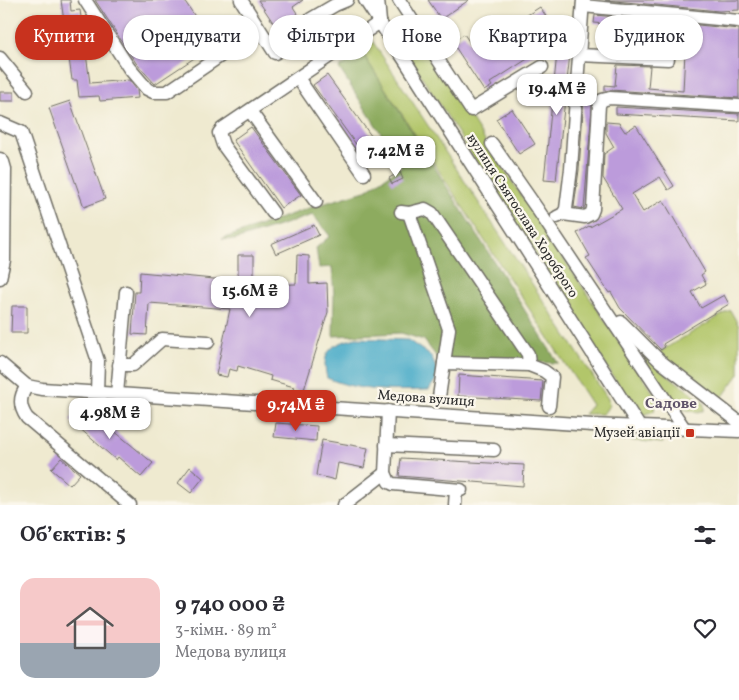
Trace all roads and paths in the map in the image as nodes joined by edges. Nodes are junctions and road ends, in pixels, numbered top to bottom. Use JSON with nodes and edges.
{"nodes":[{"id":1,"x":85,"y":0,"type":"edge"},
{"id":2,"x":241,"y":0,"type":"edge"},
{"id":3,"x":347,"y":0,"type":"edge"},
{"id":4,"x":365,"y":0,"type":"edge"},
{"id":5,"x":378,"y":0,"type":"edge"},
{"id":6,"x":399,"y":0,"type":"edge"},
{"id":7,"x":583,"y":3,"type":"edge"},
{"id":8,"x":739,"y":21,"type":"edge"},
{"id":9,"x":380,"y":22,"type":"junction"},
{"id":10,"x":0,"y":58,"type":"edge"},
{"id":11,"x":123,"y":59,"type":"edge"},
{"id":12,"x":124,"y":60,"type":"edge"},
{"id":13,"x":214,"y":60,"type":"edge"},
{"id":14,"x":579,"y":60,"type":"edge"},
{"id":15,"x":542,"y":67,"type":"dead end"},
{"id":16,"x":298,"y":78,"type":"junction"},
{"id":17,"x":27,"y":91,"type":"dead end"},
{"id":18,"x":739,"y":106,"type":"edge"},
{"id":19,"x":250,"y":111,"type":"junction"},
{"id":20,"x":0,"y":123,"type":"edge"},
{"id":21,"x":492,"y":144,"type":"dead end"},
{"id":22,"x":0,"y":159,"type":"edge"},
{"id":23,"x":364,"y":174,"type":"dead end"},
{"id":24,"x":316,"y":202,"type":"dead end"},
{"id":25,"x":273,"y":213,"type":"dead end"},
{"id":26,"x":563,"y":214,"type":"junction"},
{"id":27,"x":546,"y":222,"type":"junction"},
{"id":28,"x":0,"y":278,"type":"edge"},
{"id":29,"x":126,"y":292,"type":"dead end"},
{"id":30,"x":596,"y":297,"type":"junction"},
{"id":31,"x":208,"y":342,"type":"dead end"},
{"id":32,"x":0,"y":363,"type":"edge"},
{"id":33,"x":444,"y":363,"type":"junction"},
{"id":34,"x":119,"y":365,"type":"junction"},
{"id":35,"x":529,"y":365,"type":"junction"},
{"id":36,"x":28,"y":386,"type":"junction"},
{"id":37,"x":97,"y":392,"type":"junction"},
{"id":38,"x":117,"y":394,"type":"junction"},
{"id":39,"x":439,"y":397,"type":"dead end"},
{"id":40,"x":549,"y":406,"type":"dead end"},
{"id":41,"x":388,"y":411,"type":"junction"},
{"id":42,"x":739,"y":422,"type":"edge"},
{"id":43,"x":639,"y":426,"type":"junction"},
{"id":44,"x":684,"y":428,"type":"junction"},
{"id":45,"x":739,"y":431,"type":"edge"},
{"id":46,"x":386,"y":445,"type":"junction"},
{"id":47,"x":494,"y":450,"type":"dead end"},
{"id":48,"x":385,"y":473,"type":"junction"},
{"id":49,"x":130,"y":505,"type":"edge"},
{"id":50,"x":344,"y":505,"type":"edge"},
{"id":51,"x":455,"y":505,"type":"edge"}],
"edges":[{"from":1,"to":11,"type":"street"},
{"from":2,"to":3,"type":"street"},
{"from":4,"to":9,"type":"street","name":"вулиця Святослава Хороброго"},
{"from":5,"to":9,"type":"street","name":"вулиця Святослава Хороброго"},
{"from":6,"to":15,"type":"street"},
{"from":7,"to":8,"type":"street"},
{"from":9,"to":16,"type":"street"},
{"from":9,"to":43,"type":"street","name":"вулиця Святослава Хороброго"},
{"from":10,"to":17,"type":"street"},
{"from":12,"to":13,"type":"street"},
{"from":14,"to":26,"type":"street"},
{"from":16,"to":19,"type":"street"},
{"from":16,"to":23,"type":"street"},
{"from":18,"to":26,"type":"street"},
{"from":19,"to":24,"type":"street"},
{"from":19,"to":25,"type":"street"},
{"from":20,"to":37,"type":"street"},
{"from":21,"to":27,"type":"street","name":"вулиця Святослава Хороброго"},
{"from":22,"to":28,"type":"street"},
{"from":26,"to":27,"type":"street"},
{"from":27,"to":30,"type":"street","name":"вулиця Святослава Хороброго"},
{"from":29,"to":34,"type":"street"},
{"from":30,"to":42,"type":"street"},
{"from":30,"to":44,"type":"street","name":"вулиця Святослава Хороброго"},
{"from":31,"to":34,"type":"street"},
{"from":32,"to":36,"type":"street"},
{"from":33,"to":35,"type":"street"},
{"from":33,"to":35,"type":"street"},
{"from":33,"to":39,"type":"street"},
{"from":34,"to":38,"type":"street"},
{"from":35,"to":40,"type":"street"},
{"from":36,"to":37,"type":"street","name":"Медова вулиця"},
{"from":36,"to":49,"type":"street"},
{"from":37,"to":38,"type":"street","name":"Медова вулиця"},
{"from":38,"to":41,"type":"street","name":"Медова вулиця"},
{"from":41,"to":43,"type":"street","name":"Медова вулиця"},
{"from":41,"to":46,"type":"street"},
{"from":43,"to":44,"type":"street","name":"Медова вулиця"},
{"from":44,"to":45,"type":"street","name":"Медова вулиця"},
{"from":46,"to":47,"type":"street"},
{"from":46,"to":48,"type":"street"},
{"from":48,"to":50,"type":"street"},
{"from":48,"to":51,"type":"street"}]}
